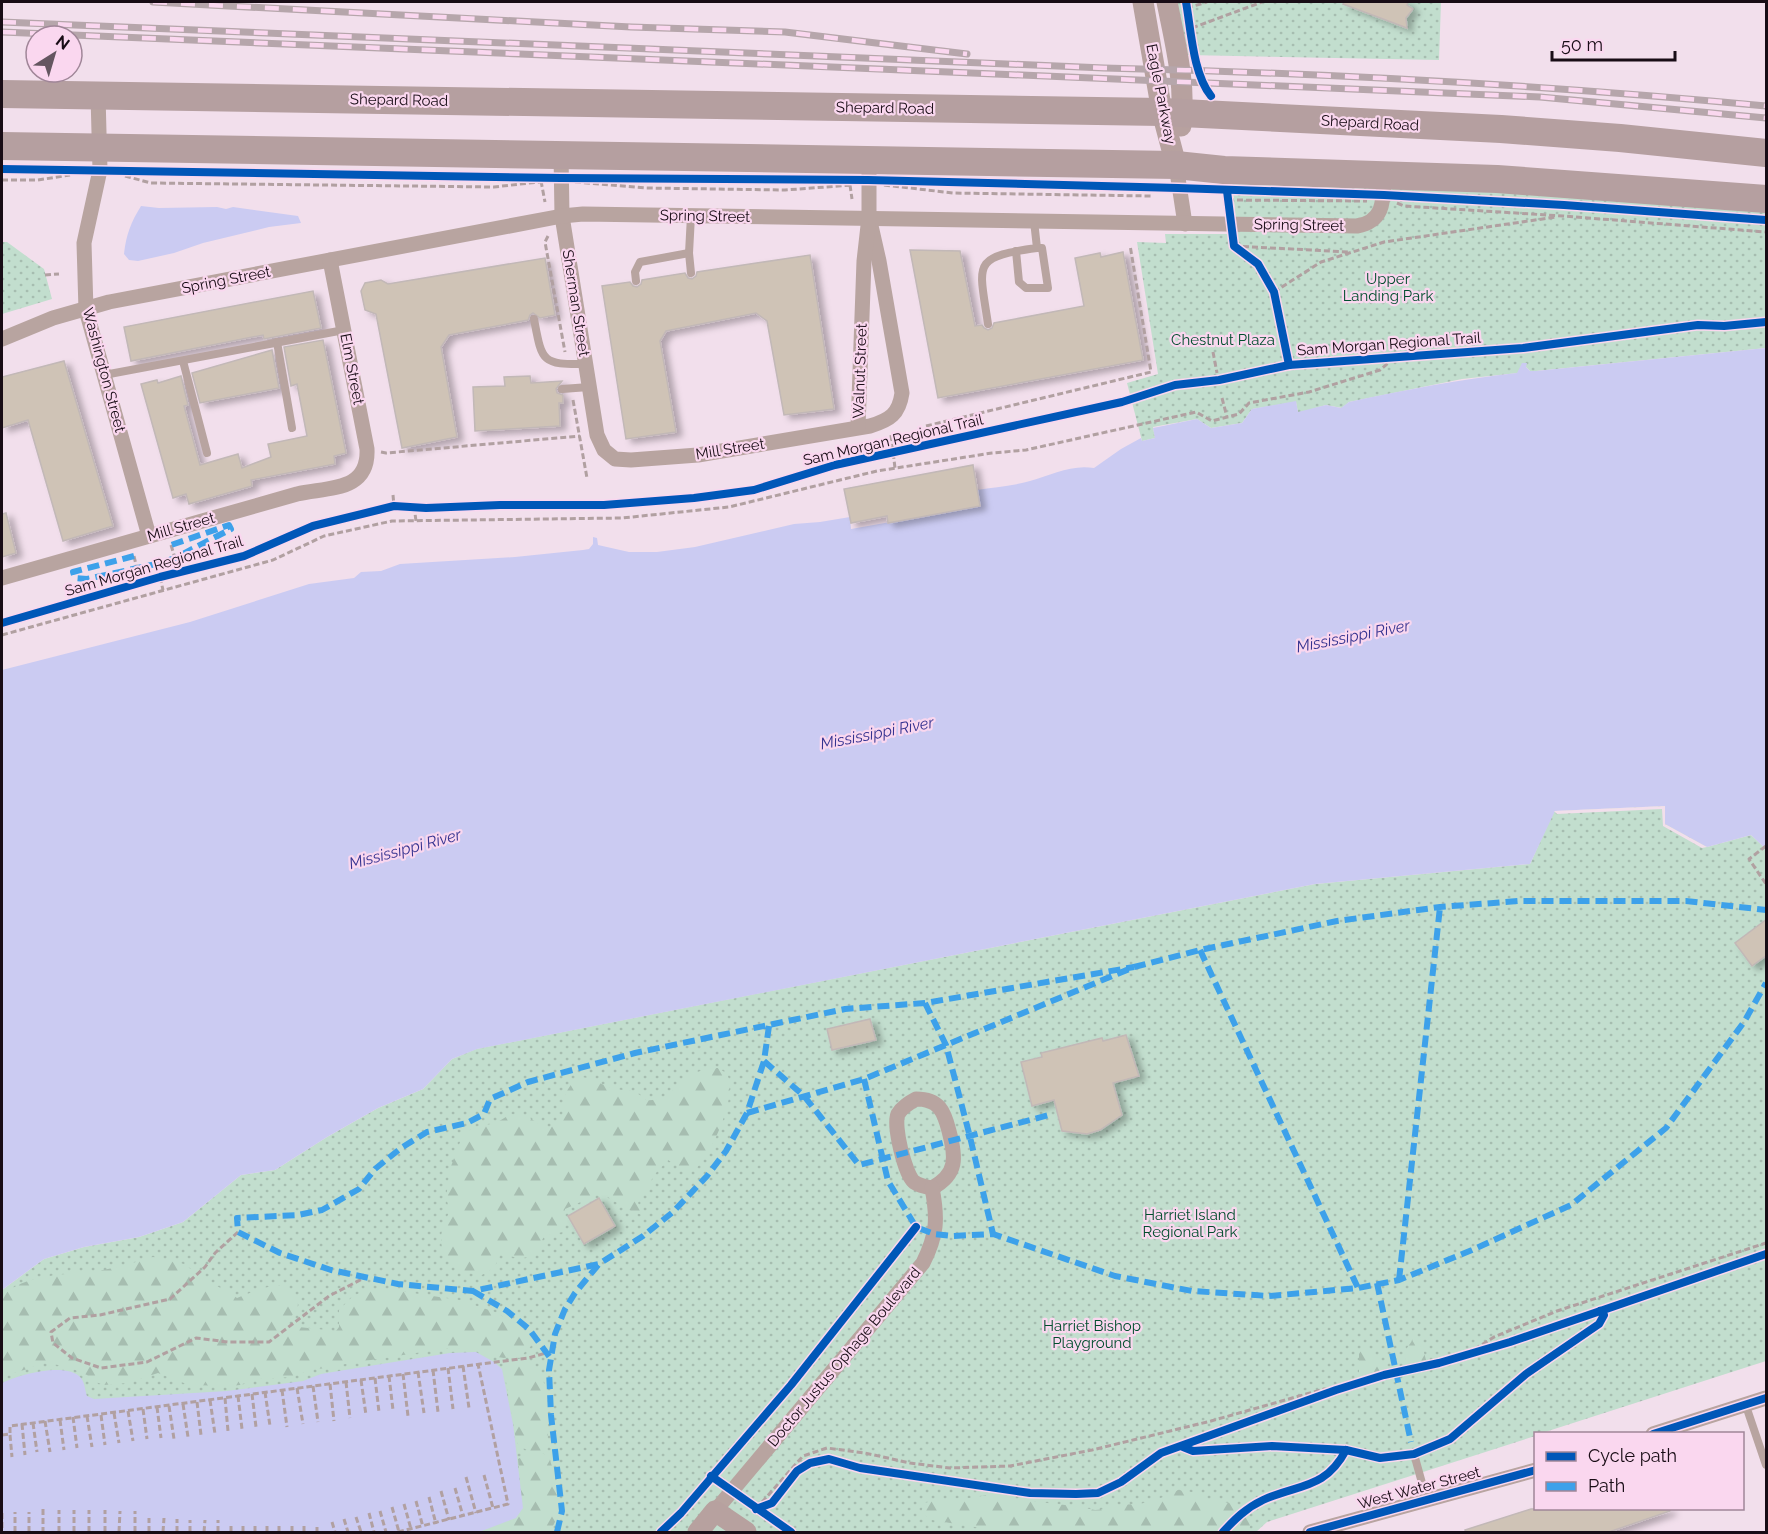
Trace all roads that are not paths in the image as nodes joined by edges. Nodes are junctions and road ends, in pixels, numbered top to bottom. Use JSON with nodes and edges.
{"nodes":[{"id":1,"x":1143,"y":2,"type":"edge"},
{"id":2,"x":1180,"y":4,"type":"edge"},
{"id":3,"x":2,"y":94,"type":"edge"},
{"id":4,"x":98,"y":95,"type":"junction"},
{"id":5,"x":1172,"y":113,"type":"junction"},
{"id":6,"x":2,"y":146,"type":"edge"},
{"id":7,"x":1767,"y":153,"type":"edge"},
{"id":8,"x":101,"y":158,"type":"junction"},
{"id":9,"x":561,"y":171,"type":"junction"},
{"id":10,"x":868,"y":175,"type":"junction"},
{"id":11,"x":1177,"y":177,"type":"junction"},
{"id":12,"x":1383,"y":190,"type":"junction"},
{"id":13,"x":1767,"y":199,"type":"edge"},
{"id":14,"x":562,"y":216,"type":"junction"},
{"id":15,"x":691,"y":216,"type":"junction"},
{"id":16,"x":869,"y":218,"type":"junction"},
{"id":17,"x":1034,"y":221,"type":"junction"},
{"id":18,"x":1185,"y":224,"type":"junction"},
{"id":19,"x":1037,"y":248,"type":"junction"},
{"id":20,"x":1016,"y":251,"type":"junction"},
{"id":21,"x":689,"y":253,"type":"junction"},
{"id":22,"x":330,"y":260,"type":"junction"},
{"id":23,"x":691,"y":273,"type":"dead end"},
{"id":24,"x":636,"y":281,"type":"dead end"},
{"id":25,"x":86,"y":310,"type":"junction"},
{"id":26,"x":534,"y":319,"type":"dead end"},
{"id":27,"x":988,"y":324,"type":"dead end"},
{"id":28,"x":344,"y":330,"type":"junction"},
{"id":29,"x":2,"y":339,"type":"edge"},
{"id":30,"x":277,"y":342,"type":"junction"},
{"id":31,"x":183,"y":361,"type":"junction"},
{"id":32,"x":585,"y":364,"type":"junction"},
{"id":33,"x":104,"y":375,"type":"junction"},
{"id":34,"x":589,"y":387,"type":"junction"},
{"id":35,"x":562,"y":389,"type":"dead end"},
{"id":36,"x":858,"y":426,"type":"junction"},
{"id":37,"x":292,"y":428,"type":"dead end"},
{"id":38,"x":604,"y":450,"type":"joint"},
{"id":39,"x":207,"y":453,"type":"dead end"},
{"id":40,"x":360,"y":477,"type":"joint"},
{"id":41,"x":149,"y":536,"type":"junction"},
{"id":42,"x":2,"y":578,"type":"edge"},
{"id":43,"x":932,"y":1188,"type":"junction"},
{"id":44,"x":1767,"y":1398,"type":"edge"},
{"id":45,"x":1745,"y":1403,"type":"junction"},
{"id":46,"x":1659,"y":1432,"type":"edge"},
{"id":47,"x":1414,"y":1454,"type":"dead end"},
{"id":48,"x":1767,"y":1464,"type":"edge"},
{"id":49,"x":1534,"y":1471,"type":"edge"},
{"id":50,"x":1427,"y":1501,"type":"junction"},
{"id":51,"x":715,"y":1511,"type":"junction"},
{"id":52,"x":698,"y":1533,"type":"edge"},
{"id":53,"x":746,"y":1533,"type":"edge"},
{"id":54,"x":1310,"y":1533,"type":"edge"}],
"edges":[{"from":1,"to":5,"type":"street","name":"Eagle Parkway"},
{"from":2,"to":5,"type":"street","name":"Eagle Parkway"},
{"from":3,"to":4,"type":"highway","name":"Shepard Road"},
{"from":4,"to":5,"type":"highway","name":"Shepard Road"},
{"from":4,"to":8,"type":"street","name":"Washington Street"},
{"from":5,"to":7,"type":"highway","name":"Shepard Road"},
{"from":5,"to":11,"type":"street","name":"Eagle Parkway"},
{"from":6,"to":8,"type":"highway"},
{"from":8,"to":9,"type":"highway"},
{"from":8,"to":25,"type":"street","name":"Washington Street"},
{"from":9,"to":10,"type":"highway"},
{"from":9,"to":14,"type":"street","name":"Sherman Street"},
{"from":10,"to":11,"type":"highway"},
{"from":10,"to":16,"type":"street","name":"Walnut Street"},
{"from":11,"to":12,"type":"highway"},
{"from":11,"to":18,"type":"street"},
{"from":12,"to":13,"type":"highway"},
{"from":12,"to":18,"type":"street","name":"Spring Street"},
{"from":14,"to":15,"type":"street","name":"Spring Street"},
{"from":14,"to":22,"type":"street","name":"Spring Street"},
{"from":14,"to":32,"type":"street","name":"Sherman Street"},
{"from":15,"to":16,"type":"street","name":"Spring Street"},
{"from":15,"to":21,"type":"lane"},
{"from":16,"to":17,"type":"street","name":"Spring Street"},
{"from":16,"to":36,"type":"street","name":"Walnut Street"},
{"from":16,"to":36,"type":"street","name":"Walnut Street"},
{"from":17,"to":18,"type":"street","name":"Spring Street"},
{"from":17,"to":19,"type":"lane"},
{"from":19,"to":20,"type":"lane"},
{"from":19,"to":20,"type":"lane"},
{"from":20,"to":27,"type":"lane"},
{"from":21,"to":23,"type":"lane"},
{"from":21,"to":24,"type":"lane"},
{"from":22,"to":25,"type":"street","name":"Spring Street"},
{"from":22,"to":28,"type":"street","name":"Elm Street"},
{"from":25,"to":29,"type":"street","name":"Spring Street"},
{"from":25,"to":33,"type":"street","name":"Washington Street"},
{"from":26,"to":32,"type":"lane"},
{"from":28,"to":30,"type":"lane"},
{"from":28,"to":40,"type":"street","name":"Elm Street"},
{"from":30,"to":31,"type":"lane"},
{"from":30,"to":37,"type":"lane"},
{"from":31,"to":33,"type":"lane"},
{"from":31,"to":39,"type":"lane"},
{"from":32,"to":34,"type":"street","name":"Sherman Street"},
{"from":33,"to":41,"type":"street","name":"Washington Street"},
{"from":34,"to":35,"type":"lane"},
{"from":34,"to":38,"type":"street","name":"Sherman Street"},
{"from":36,"to":38,"type":"street","name":"Mill Street"},
{"from":40,"to":41,"type":"street","name":"Mill Street"},
{"from":41,"to":42,"type":"street","name":"Mill Street"},
{"from":43,"to":43,"type":"street"},
{"from":43,"to":51,"type":"street","name":"Doctor Justus Ophage Boulevard"},
{"from":44,"to":45,"type":"street"},
{"from":45,"to":46,"type":"street"},
{"from":45,"to":48,"type":"lane"},
{"from":47,"to":50,"type":"lane"},
{"from":49,"to":50,"type":"street","name":"West Water Street"},
{"from":50,"to":54,"type":"street","name":"West Water Street"},
{"from":51,"to":52,"type":"street"},
{"from":51,"to":53,"type":"street"}]}
